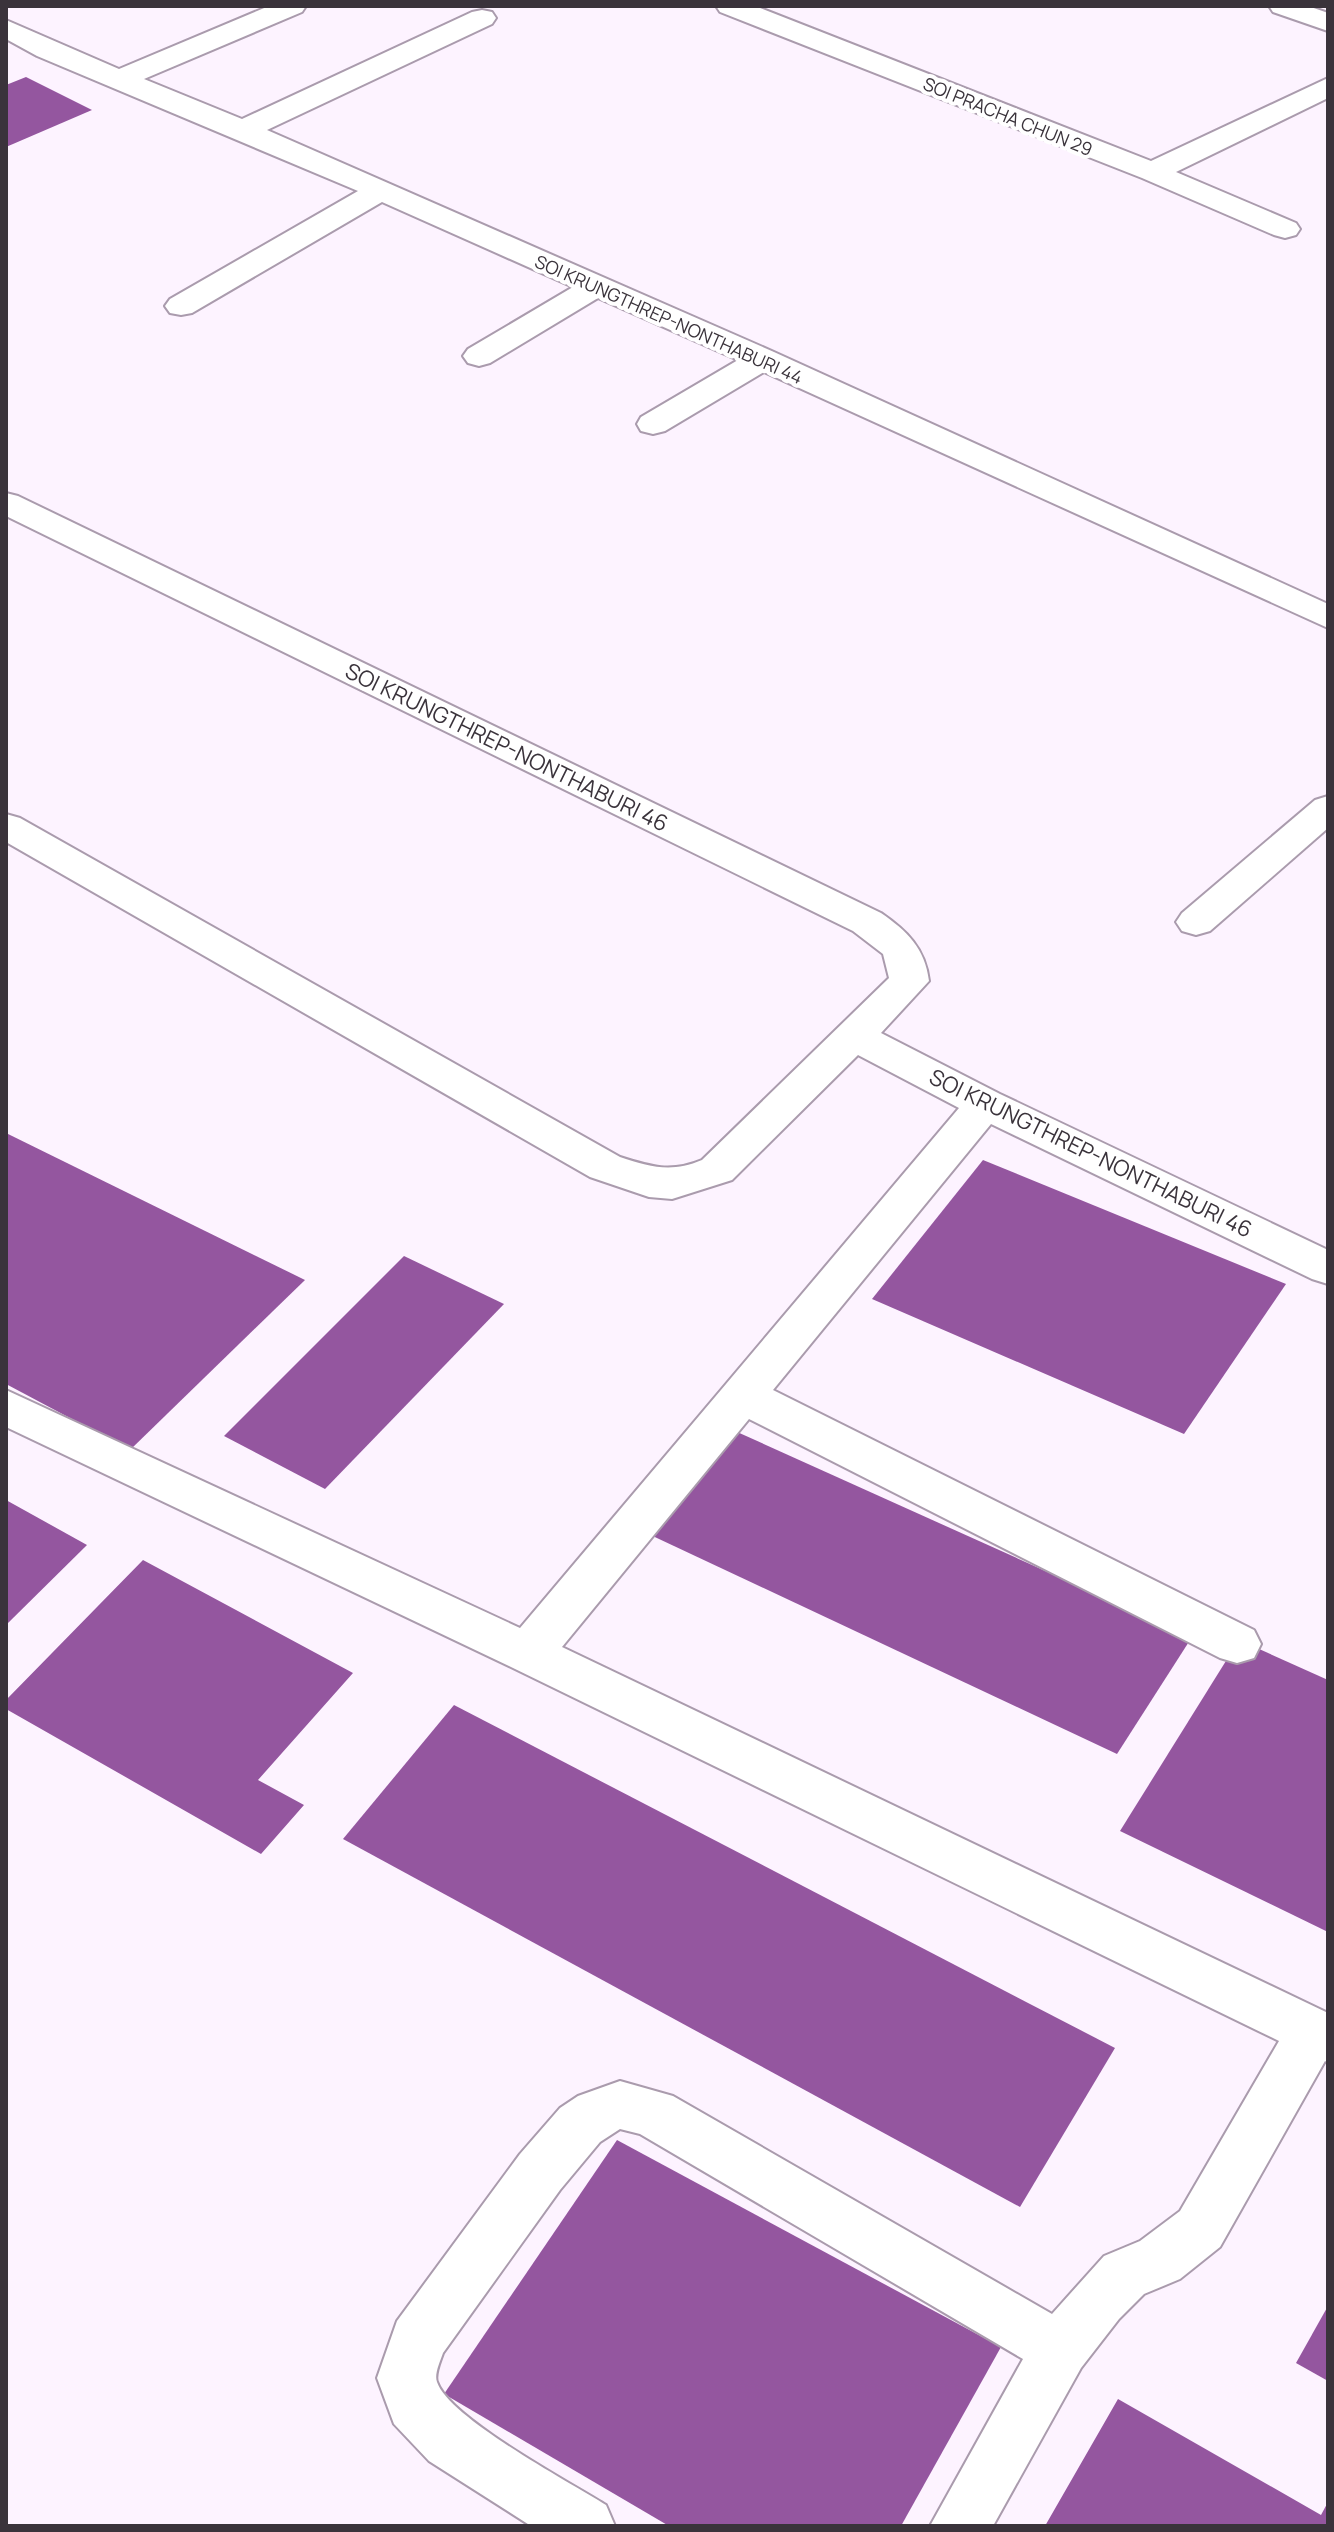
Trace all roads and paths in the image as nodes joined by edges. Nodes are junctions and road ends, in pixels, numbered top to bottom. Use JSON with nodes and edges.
{"nodes":[{"id":1,"x":292,"y":6,"type":"edge"},
{"id":2,"x":730,"y":6,"type":"edge"},
{"id":3,"x":1283,"y":6,"type":"edge"},
{"id":4,"x":482,"y":18,"type":"dead end"},
{"id":5,"x":1328,"y":23,"type":"edge"},
{"id":6,"x":6,"y":28,"type":"edge"},
{"id":7,"x":120,"y":79,"type":"junction"},
{"id":8,"x":1328,"y":87,"type":"edge"},
{"id":9,"x":243,"y":130,"type":"junction"},
{"id":10,"x":1152,"y":172,"type":"junction"},
{"id":11,"x":380,"y":191,"type":"junction"},
{"id":12,"x":1285,"y":229,"type":"dead end"},
{"id":13,"x":596,"y":286,"type":"junction"},
{"id":14,"x":181,"y":306,"type":"dead end"},
{"id":15,"x":479,"y":356,"type":"dead end"},
{"id":16,"x":763,"y":359,"type":"junction"},
{"id":17,"x":653,"y":424,"type":"dead end"},
{"id":18,"x":6,"y":503,"type":"edge"},
{"id":19,"x":1328,"y":617,"type":"edge"},
{"id":20,"x":1328,"y":808,"type":"edge"},
{"id":21,"x":6,"y":826,"type":"edge"},
{"id":22,"x":1196,"y":922,"type":"dead end"},
{"id":23,"x":854,"y":1036,"type":"junction"},
{"id":24,"x":985,"y":1104,"type":"junction"},
{"id":25,"x":1328,"y":1268,"type":"edge"},
{"id":26,"x":742,"y":1395,"type":"junction"},
{"id":27,"x":6,"y":1407,"type":"edge"},
{"id":28,"x":1237,"y":1644,"type":"dead end"},
{"id":29,"x":528,"y":1653,"type":"junction"},
{"id":30,"x":1320,"y":2036,"type":"edge"},
{"id":31,"x":1060,"y":2349,"type":"junction"},
{"id":32,"x":585,"y":2526,"type":"edge"},
{"id":33,"x":960,"y":2526,"type":"edge"}],
"edges":[{"from":1,"to":7,"type":"street"},
{"from":2,"to":10,"type":"street","name":"SOI PRACHA CHUN 29"},
{"from":3,"to":5,"type":"street"},
{"from":4,"to":9,"type":"street"},
{"from":6,"to":7,"type":"street","name":"SOI KRUNGTHREP-NONTHABURI 44"},
{"from":7,"to":9,"type":"street","name":"SOI KRUNGTHREP-NONTHABURI 44"},
{"from":8,"to":10,"type":"street"},
{"from":9,"to":11,"type":"street","name":"SOI KRUNGTHREP-NONTHABURI 44"},
{"from":10,"to":12,"type":"street","name":"SOI PRACHA CHUN 29"},
{"from":11,"to":13,"type":"street","name":"SOI KRUNGTHREP-NONTHABURI 44"},
{"from":11,"to":14,"type":"street"},
{"from":13,"to":15,"type":"street"},
{"from":13,"to":16,"type":"street","name":"SOI KRUNGTHREP-NONTHABURI 44"},
{"from":16,"to":17,"type":"street"},
{"from":16,"to":19,"type":"street","name":"SOI KRUNGTHREP-NONTHABURI 44"},
{"from":18,"to":23,"type":"street","name":"SOI KRUNGTHREP-NONTHABURI 46"},
{"from":20,"to":22,"type":"street"},
{"from":21,"to":23,"type":"street","name":"SOI KRUNGTHREP-NONTHABURI 46"},
{"from":23,"to":24,"type":"street","name":"SOI KRUNGTHREP-NONTHABURI 46"},
{"from":24,"to":25,"type":"street","name":"SOI KRUNGTHREP-NONTHABURI 46"},
{"from":24,"to":26,"type":"street"},
{"from":26,"to":28,"type":"street"},
{"from":26,"to":29,"type":"street"},
{"from":27,"to":29,"type":"street"},
{"from":29,"to":30,"type":"street"},
{"from":30,"to":31,"type":"street"},
{"from":31,"to":32,"type":"street"},
{"from":31,"to":33,"type":"street"}]}
